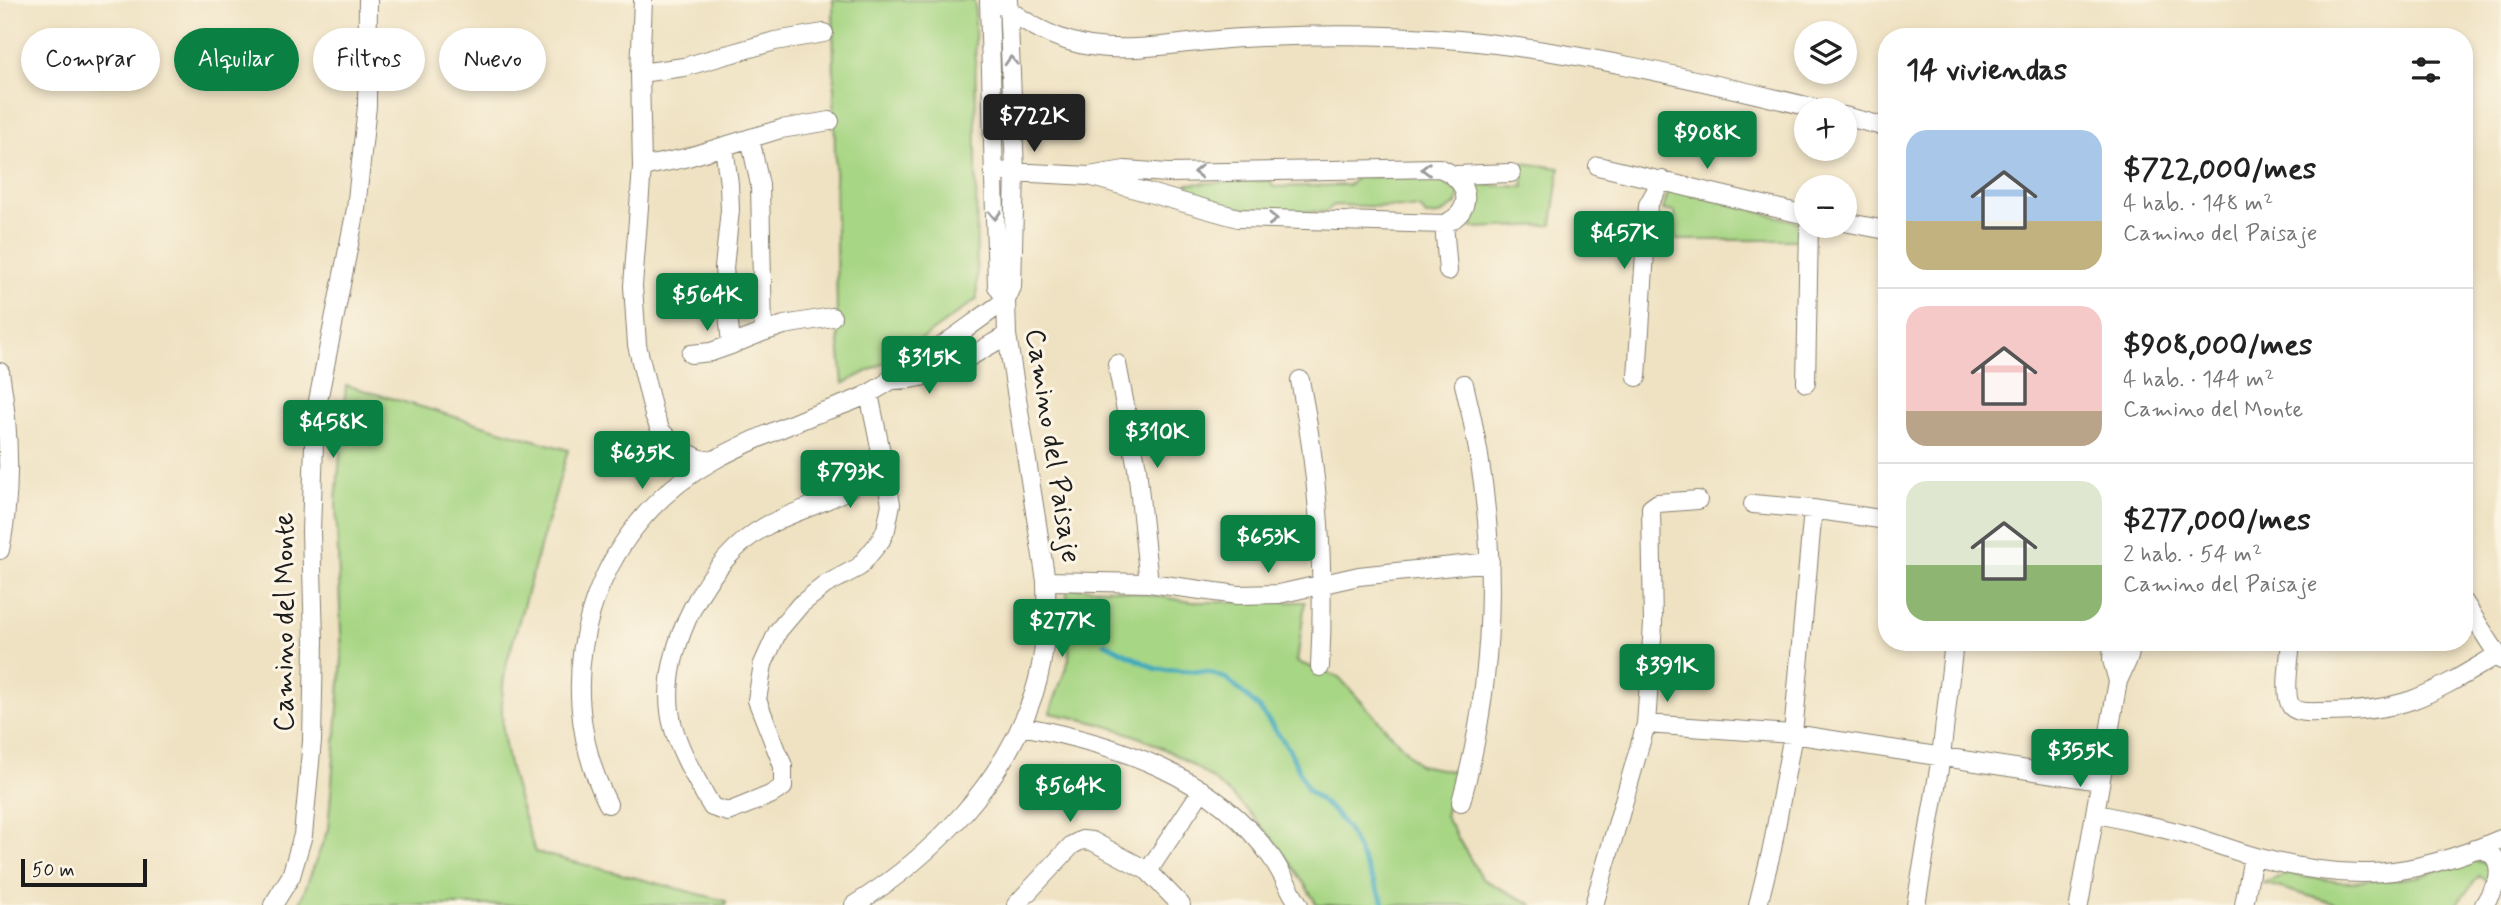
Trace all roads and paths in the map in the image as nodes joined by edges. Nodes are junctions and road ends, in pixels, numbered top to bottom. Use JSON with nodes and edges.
{"nodes":[{"id":1,"x":368,"y":0,"type":"edge"},
{"id":2,"x":642,"y":0,"type":"edge"},
{"id":3,"x":989,"y":0,"type":"edge"},
{"id":4,"x":1004,"y":4,"type":"edge"},
{"id":5,"x":824,"y":33,"type":"dead end"},
{"id":6,"x":640,"y":73,"type":"junction"},
{"id":7,"x":1794,"y":103,"type":"edge"},
{"id":8,"x":1857,"y":120,"type":"edge"},
{"id":9,"x":830,"y":121,"type":"dead end"},
{"id":10,"x":1878,"y":126,"type":"edge"},
{"id":11,"x":750,"y":138,"type":"junction"},
{"id":12,"x":724,"y":147,"type":"junction"},
{"id":13,"x":1598,"y":166,"type":"dead end"},
{"id":14,"x":642,"y":167,"type":"junction"},
{"id":15,"x":994,"y":171,"type":"junction"},
{"id":16,"x":1015,"y":171,"type":"junction"},
{"id":17,"x":1511,"y":173,"type":"dead end"},
{"id":18,"x":1455,"y":175,"type":"junction"},
{"id":19,"x":1088,"y":176,"type":"junction"},
{"id":20,"x":1662,"y":180,"type":"junction"},
{"id":21,"x":1794,"y":212,"type":"edge"},
{"id":22,"x":1444,"y":223,"type":"junction"},
{"id":23,"x":1857,"y":224,"type":"edge"},
{"id":24,"x":1878,"y":228,"type":"edge"},
{"id":25,"x":1809,"y":238,"type":"edge"},
{"id":26,"x":1448,"y":271,"type":"dead end"},
{"id":27,"x":1006,"y":300,"type":"junction"},
{"id":28,"x":832,"y":317,"type":"dead end"},
{"id":29,"x":763,"y":332,"type":"junction"},
{"id":30,"x":1007,"y":335,"type":"junction"},
{"id":31,"x":731,"y":345,"type":"junction"},
{"id":32,"x":691,"y":354,"type":"dead end"},
{"id":33,"x":1117,"y":364,"type":"dead end"},
{"id":34,"x":0,"y":372,"type":"edge"},
{"id":35,"x":1637,"y":377,"type":"dead end"},
{"id":36,"x":889,"y":380,"type":"junction"},
{"id":37,"x":1300,"y":380,"type":"dead end"},
{"id":38,"x":1806,"y":383,"type":"dead end"},
{"id":39,"x":1464,"y":384,"type":"dead end"},
{"id":40,"x":869,"y":394,"type":"junction"},
{"id":41,"x":882,"y":457,"type":"junction"},
{"id":42,"x":712,"y":461,"type":"junction"},
{"id":43,"x":1698,"y":500,"type":"dead end"},
{"id":44,"x":1754,"y":504,"type":"dead end"},
{"id":45,"x":1813,"y":509,"type":"junction"},
{"id":46,"x":1878,"y":519,"type":"edge"},
{"id":47,"x":0,"y":550,"type":"edge"},
{"id":48,"x":1490,"y":562,"type":"junction"},
{"id":49,"x":1046,"y":581,"type":"junction"},
{"id":50,"x":1149,"y":583,"type":"junction"},
{"id":51,"x":1323,"y":585,"type":"junction"},
{"id":52,"x":2473,"y":616,"type":"edge"},
{"id":53,"x":1953,"y":651,"type":"edge"},
{"id":54,"x":2112,"y":651,"type":"edge"},
{"id":55,"x":2130,"y":651,"type":"edge"},
{"id":56,"x":2290,"y":651,"type":"edge"},
{"id":57,"x":2499,"y":658,"type":"edge"},
{"id":58,"x":1320,"y":667,"type":"dead end"},
{"id":59,"x":2118,"y":681,"type":"junction"},
{"id":60,"x":1646,"y":724,"type":"junction"},
{"id":61,"x":1021,"y":726,"type":"junction"},
{"id":62,"x":1793,"y":734,"type":"junction"},
{"id":63,"x":1941,"y":757,"type":"junction"},
{"id":64,"x":2100,"y":781,"type":"junction"},
{"id":65,"x":1202,"y":790,"type":"junction"},
{"id":66,"x":1461,"y":802,"type":"dead end"},
{"id":67,"x":608,"y":804,"type":"dead end"},
{"id":68,"x":2096,"y":813,"type":"junction"},
{"id":69,"x":2501,"y":839,"type":"edge"},
{"id":70,"x":2473,"y":849,"type":"junction"},
{"id":71,"x":2253,"y":857,"type":"junction"},
{"id":72,"x":1148,"y":871,"type":"junction"},
{"id":73,"x":2500,"y":878,"type":"edge"},
{"id":74,"x":273,"y":905,"type":"edge"},
{"id":75,"x":854,"y":905,"type":"edge"},
{"id":76,"x":1016,"y":905,"type":"edge"},
{"id":77,"x":1181,"y":905,"type":"edge"},
{"id":78,"x":1299,"y":905,"type":"edge"},
{"id":79,"x":1594,"y":905,"type":"edge"},
{"id":80,"x":1758,"y":905,"type":"edge"},
{"id":81,"x":1916,"y":905,"type":"edge"},
{"id":82,"x":2079,"y":905,"type":"edge"},
{"id":83,"x":2244,"y":905,"type":"edge"},
{"id":84,"x":2484,"y":905,"type":"edge"}],
"edges":[{"from":1,"to":74,"type":"street","name":"Camino del Monte"},
{"from":2,"to":6,"type":"street"},
{"from":3,"to":15,"type":"street","name":"Camino del Paisaje"},
{"from":4,"to":7,"type":"street"},
{"from":16,"to":4,"type":"street","name":"Camino del Paisaje","one_way":true},
{"from":5,"to":6,"type":"street"},
{"from":6,"to":14,"type":"street"},
{"from":8,"to":10,"type":"street"},
{"from":9,"to":11,"type":"street"},
{"from":11,"to":12,"type":"street"},
{"from":11,"to":29,"type":"street"},
{"from":12,"to":14,"type":"street"},
{"from":12,"to":31,"type":"street"},
{"from":13,"to":20,"type":"street"},
{"from":14,"to":42,"type":"street"},
{"from":15,"to":16,"type":"street"},
{"from":15,"to":27,"type":"street","name":"Camino del Paisaje","one_way":true},
{"from":16,"to":19,"type":"street"},
{"from":16,"to":27,"type":"street","name":"Camino del Paisaje"},
{"from":17,"to":18,"type":"street"},
{"from":18,"to":19,"type":"street","one_way":true},
{"from":18,"to":22,"type":"street"},
{"from":19,"to":22,"type":"street","one_way":true},
{"from":20,"to":21,"type":"street"},
{"from":20,"to":35,"type":"street"},
{"from":22,"to":26,"type":"street"},
{"from":23,"to":24,"type":"street"},
{"from":25,"to":38,"type":"street"},
{"from":27,"to":30,"type":"street","name":"Camino del Paisaje"},
{"from":27,"to":36,"type":"street"},
{"from":28,"to":29,"type":"street"},
{"from":29,"to":31,"type":"street"},
{"from":30,"to":36,"type":"street"},
{"from":30,"to":49,"type":"street","name":"Camino del Paisaje"},
{"from":31,"to":32,"type":"street"},
{"from":33,"to":50,"type":"street"},
{"from":34,"to":47,"type":"street"},
{"from":36,"to":40,"type":"street"},
{"from":37,"to":51,"type":"street"},
{"from":39,"to":48,"type":"street"},
{"from":40,"to":41,"type":"street"},
{"from":40,"to":42,"type":"street"},
{"from":41,"to":41,"type":"street"},
{"from":42,"to":67,"type":"street"},
{"from":43,"to":60,"type":"street"},
{"from":44,"to":45,"type":"street"},
{"from":45,"to":46,"type":"street"},
{"from":45,"to":62,"type":"street"},
{"from":48,"to":51,"type":"street"},
{"from":48,"to":66,"type":"street"},
{"from":49,"to":50,"type":"street"},
{"from":49,"to":61,"type":"street","name":"Camino del Paisaje"},
{"from":50,"to":51,"type":"street"},
{"from":51,"to":58,"type":"street"},
{"from":52,"to":57,"type":"street"},
{"from":53,"to":63,"type":"street"},
{"from":54,"to":59,"type":"street"},
{"from":55,"to":59,"type":"street"},
{"from":56,"to":57,"type":"street"},
{"from":59,"to":64,"type":"street"},
{"from":60,"to":62,"type":"street"},
{"from":60,"to":79,"type":"street"},
{"from":61,"to":65,"type":"street"},
{"from":61,"to":75,"type":"street","name":"Camino del Paisaje"},
{"from":62,"to":63,"type":"street"},
{"from":62,"to":80,"type":"street"},
{"from":63,"to":64,"type":"street"},
{"from":63,"to":81,"type":"street"},
{"from":64,"to":68,"type":"street"},
{"from":65,"to":72,"type":"street"},
{"from":65,"to":78,"type":"street"},
{"from":68,"to":71,"type":"street"},
{"from":68,"to":82,"type":"street"},
{"from":69,"to":70,"type":"street"},
{"from":70,"to":71,"type":"street"},
{"from":70,"to":73,"type":"street"},
{"from":71,"to":83,"type":"street"},
{"from":72,"to":76,"type":"street"},
{"from":72,"to":77,"type":"street"},
{"from":73,"to":84,"type":"street"}]}
